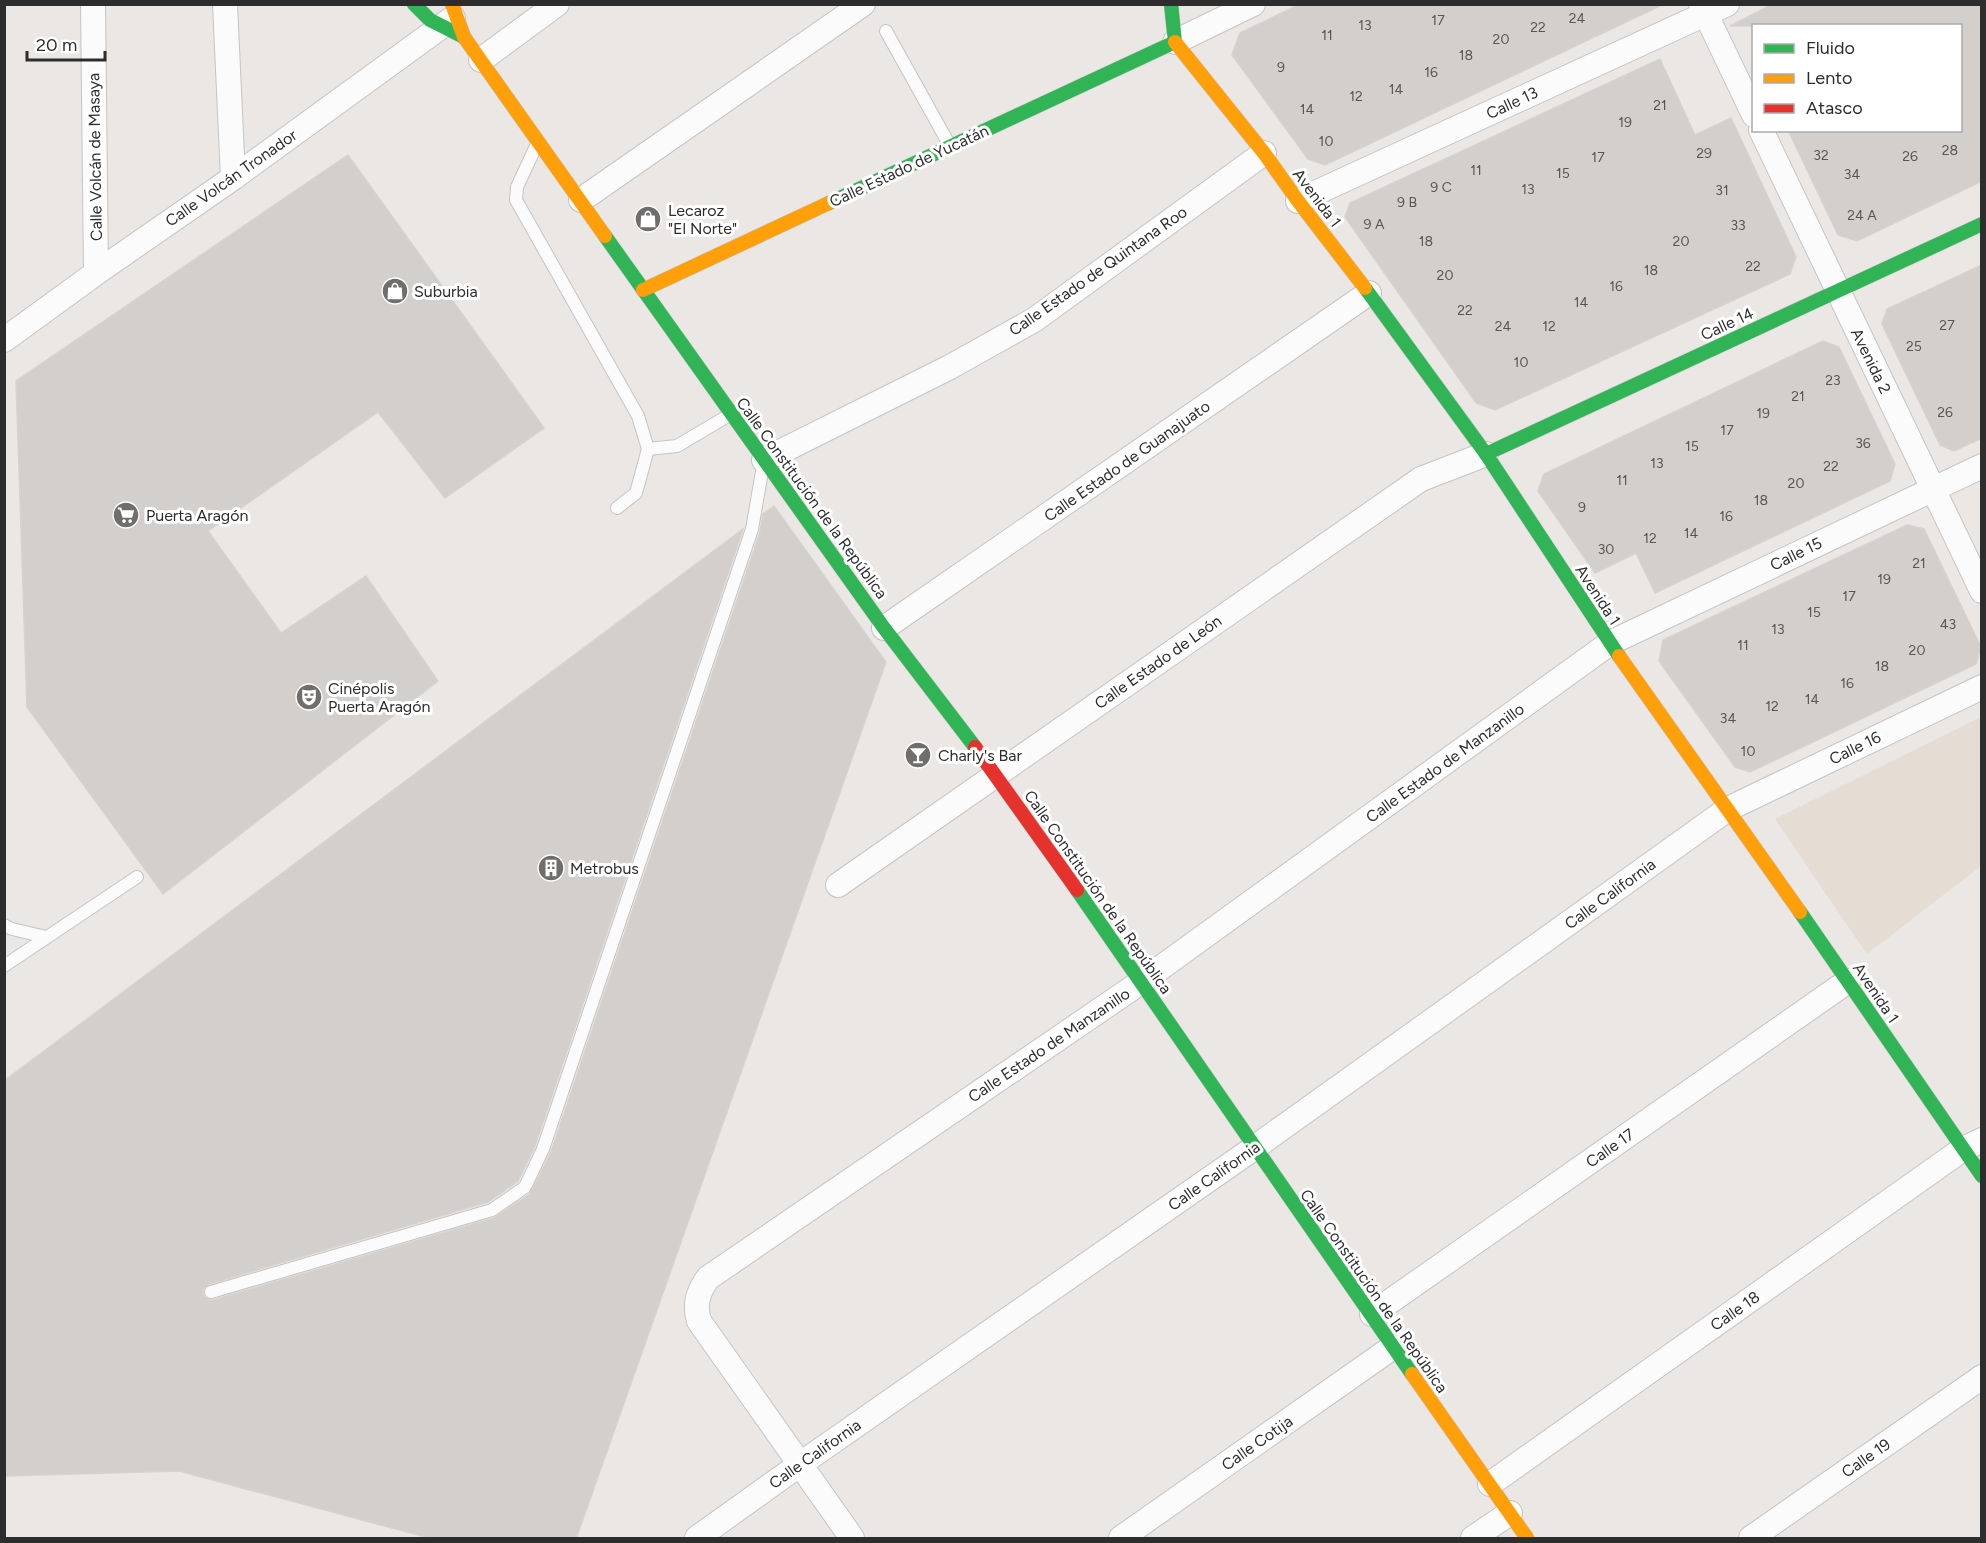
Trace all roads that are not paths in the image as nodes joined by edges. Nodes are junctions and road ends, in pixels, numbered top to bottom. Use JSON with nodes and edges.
{"nodes":[{"id":1,"x":93,"y":4,"type":"edge"},
{"id":2,"x":225,"y":4,"type":"edge"},
{"id":3,"x":414,"y":4,"type":"edge"},
{"id":4,"x":557,"y":4,"type":"edge"},
{"id":5,"x":863,"y":4,"type":"edge"},
{"id":6,"x":1171,"y":4,"type":"edge"},
{"id":7,"x":1253,"y":4,"type":"edge"},
{"id":8,"x":1711,"y":8,"type":"edge"},
{"id":9,"x":453,"y":21,"type":"edge"},
{"id":10,"x":886,"y":32,"type":"dead end"},
{"id":11,"x":1175,"y":42,"type":"junction"},
{"id":12,"x":481,"y":60,"type":"junction"},
{"id":13,"x":1752,"y":110,"type":"edge"},
{"id":14,"x":1762,"y":132,"type":"edge"},
{"id":15,"x":538,"y":141,"type":"junction"},
{"id":16,"x":950,"y":146,"type":"junction"},
{"id":17,"x":1264,"y":153,"type":"junction"},
{"id":18,"x":233,"y":178,"type":"junction"},
{"id":19,"x":580,"y":200,"type":"junction"},
{"id":20,"x":1298,"y":201,"type":"junction"},
{"id":21,"x":1982,"y":224,"type":"edge"},
{"id":22,"x":96,"y":273,"type":"junction"},
{"id":23,"x":643,"y":290,"type":"junction"},
{"id":24,"x":1838,"y":291,"type":"junction"},
{"id":25,"x":1369,"y":293,"type":"junction"},
{"id":26,"x":4,"y":340,"type":"edge"},
{"id":27,"x":731,"y":414,"type":"junction"},
{"id":28,"x":648,"y":449,"type":"junction"},
{"id":29,"x":1486,"y":454,"type":"junction"},
{"id":30,"x":764,"y":460,"type":"junction"},
{"id":31,"x":1982,"y":466,"type":"edge"},
{"id":32,"x":1933,"y":489,"type":"junction"},
{"id":33,"x":617,"y":508,"type":"dead end"},
{"id":34,"x":1982,"y":591,"type":"edge"},
{"id":35,"x":884,"y":628,"type":"junction"},
{"id":36,"x":1610,"y":643,"type":"junction"},
{"id":37,"x":1982,"y":687,"type":"edge"},
{"id":38,"x":995,"y":774,"type":"junction"},
{"id":39,"x":1728,"y":809,"type":"junction"},
{"id":40,"x":137,"y":877,"type":"dead end"},
{"id":41,"x":838,"y":885,"type":"dead end"},
{"id":42,"x":4,"y":925,"type":"edge"},
{"id":43,"x":46,"y":937,"type":"junction"},
{"id":44,"x":4,"y":966,"type":"edge"},
{"id":45,"x":1848,"y":981,"type":"junction"},
{"id":46,"x":1141,"y":982,"type":"junction"},
{"id":47,"x":1972,"y":1145,"type":"edge"},
{"id":48,"x":1254,"y":1148,"type":"junction"},
{"id":49,"x":1982,"y":1176,"type":"edge"},
{"id":50,"x":211,"y":1292,"type":"dead end"},
{"id":51,"x":1372,"y":1314,"type":"junction"},
{"id":52,"x":1393,"y":1347,"type":"junction"},
{"id":53,"x":1982,"y":1377,"type":"edge"},
{"id":54,"x":799,"y":1465,"type":"junction"},
{"id":55,"x":1490,"y":1484,"type":"junction"},
{"id":56,"x":1510,"y":1513,"type":"junction"},
{"id":57,"x":697,"y":1539,"type":"edge"},
{"id":58,"x":852,"y":1539,"type":"edge"},
{"id":59,"x":1121,"y":1539,"type":"edge"},
{"id":60,"x":1473,"y":1539,"type":"edge"},
{"id":61,"x":1527,"y":1539,"type":"edge"},
{"id":62,"x":1751,"y":1539,"type":"edge"}],
"edges":[{"from":1,"to":22,"type":"street","name":"Calle Volcán de Masaya"},
{"from":2,"to":18,"type":"street"},
{"from":3,"to":9,"type":"street","name":"Calle Constitución de la República"},
{"from":4,"to":12,"type":"street"},
{"from":5,"to":19,"type":"street"},
{"from":6,"to":11,"type":"street"},
{"from":7,"to":11,"type":"street"},
{"from":8,"to":13,"type":"street"},
{"from":8,"to":20,"type":"street","name":"Calle 13"},
{"from":9,"to":12,"type":"street","name":"Calle Constitución de la República"},
{"from":9,"to":18,"type":"street","name":"Calle Volcán Tronador"},
{"from":10,"to":16,"type":"lane"},
{"from":11,"to":16,"type":"street","name":"Calle Estado de Yucatán"},
{"from":11,"to":17,"type":"street","name":"Avenida 1"},
{"from":12,"to":15,"type":"street","name":"Calle Constitución de la República"},
{"from":14,"to":24,"type":"street","name":"Avenida 2"},
{"from":15,"to":19,"type":"street","name":"Calle Constitución de la República"},
{"from":15,"to":28,"type":"lane"},
{"from":16,"to":23,"type":"street","name":"Calle Estado de Yucatán"},
{"from":17,"to":20,"type":"street","name":"Avenida 1"},
{"from":17,"to":30,"type":"street","name":"Calle Estado de Quintana Roo"},
{"from":18,"to":22,"type":"street","name":"Calle Volcán Tronador"},
{"from":19,"to":23,"type":"street","name":"Calle Constitución de la República"},
{"from":20,"to":25,"type":"street","name":"Avenida 1"},
{"from":21,"to":24,"type":"street","name":"Calle 14"},
{"from":22,"to":26,"type":"street","name":"Calle Volcán Tronador"},
{"from":23,"to":27,"type":"street","name":"Calle Constitución de la República"},
{"from":24,"to":29,"type":"street","name":"Calle 14"},
{"from":24,"to":32,"type":"street","name":"Avenida 2"},
{"from":25,"to":29,"type":"street","name":"Avenida 1"},
{"from":25,"to":35,"type":"street","name":"Calle Estado de Guanajuato"},
{"from":27,"to":28,"type":"lane"},
{"from":27,"to":30,"type":"street","name":"Calle Constitución de la República"},
{"from":28,"to":33,"type":"lane"},
{"from":29,"to":36,"type":"street","name":"Avenida 1"},
{"from":29,"to":38,"type":"street","name":"Calle Estado de León"},
{"from":30,"to":35,"type":"street","name":"Calle Constitución de la República"},
{"from":30,"to":50,"type":"lane"},
{"from":31,"to":32,"type":"street","name":"Calle 15"},
{"from":32,"to":34,"type":"street","name":"Avenida 2"},
{"from":32,"to":36,"type":"street","name":"Calle 15"},
{"from":35,"to":38,"type":"street","name":"Calle Constitución de la República"},
{"from":36,"to":39,"type":"street","name":"Avenida 1"},
{"from":36,"to":46,"type":"street","name":"Calle Estado de Manzanillo"},
{"from":37,"to":39,"type":"street","name":"Calle 16"},
{"from":38,"to":41,"type":"street","name":"Calle Estado de León"},
{"from":38,"to":46,"type":"street","name":"Calle Constitución de la República"},
{"from":39,"to":45,"type":"street","name":"Avenida 1"},
{"from":39,"to":48,"type":"street","name":"Calle California"},
{"from":40,"to":43,"type":"lane"},
{"from":42,"to":43,"type":"lane"},
{"from":43,"to":44,"type":"lane"},
{"from":45,"to":47,"type":"street","name":"Avenida 1"},
{"from":45,"to":51,"type":"street","name":"Calle 17"},
{"from":46,"to":48,"type":"street","name":"Calle Constitución de la República"},
{"from":46,"to":54,"type":"street","name":"Calle Estado de Manzanillo"},
{"from":47,"to":49,"type":"street","name":"Avenida 1"},
{"from":47,"to":55,"type":"street","name":"Calle 18"},
{"from":48,"to":51,"type":"street","name":"Calle Constitución de la República"},
{"from":48,"to":54,"type":"street","name":"Calle California"},
{"from":51,"to":52,"type":"street","name":"Calle Constitución de la República"},
{"from":52,"to":55,"type":"street","name":"Calle Constitución de la República"},
{"from":52,"to":59,"type":"street","name":"Calle Cotija"},
{"from":53,"to":62,"type":"street","name":"Calle 19"},
{"from":54,"to":57,"type":"street","name":"Calle California"},
{"from":54,"to":58,"type":"street"},
{"from":55,"to":56,"type":"street","name":"Calle Constitución de la República"},
{"from":56,"to":60,"type":"street"},
{"from":56,"to":61,"type":"street","name":"Calle Constitución de la República"}]}
